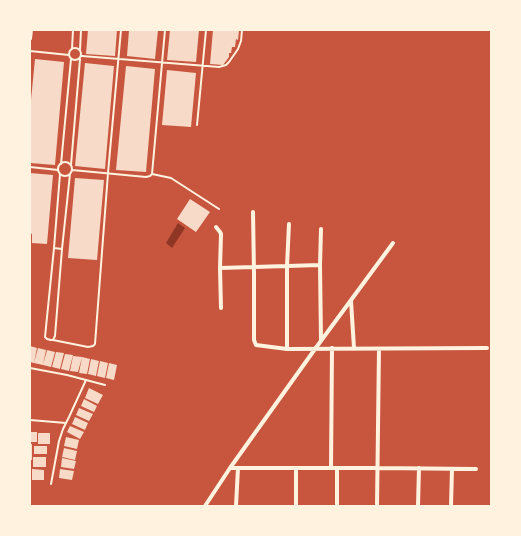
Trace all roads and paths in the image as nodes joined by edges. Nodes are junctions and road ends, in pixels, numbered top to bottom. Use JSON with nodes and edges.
{"nodes":[{"id":1,"x":32,"y":30,"type":"edge"},
{"id":2,"x":73,"y":30,"type":"edge"},
{"id":3,"x":81,"y":30,"type":"edge"},
{"id":4,"x":121,"y":30,"type":"edge"},
{"id":5,"x":165,"y":30,"type":"edge"},
{"id":6,"x":206,"y":30,"type":"edge"},
{"id":7,"x":242,"y":30,"type":"edge"},
{"id":8,"x":31,"y":39,"type":"dead end"},
{"id":9,"x":72,"y":49,"type":"junction"},
{"id":10,"x":80,"y":50,"type":"junction"},
{"id":11,"x":30,"y":51,"type":"edge"},
{"id":12,"x":69,"y":55,"type":"junction"},
{"id":13,"x":82,"y":56,"type":"junction"},
{"id":14,"x":71,"y":58,"type":"junction"},
{"id":15,"x":119,"y":58,"type":"junction"},
{"id":16,"x":80,"y":59,"type":"junction"},
{"id":17,"x":162,"y":63,"type":"junction"},
{"id":18,"x":203,"y":66,"type":"junction"},
{"id":19,"x":197,"y":125,"type":"dead end"},
{"id":20,"x":61,"y":164,"type":"junction"},
{"id":21,"x":71,"y":165,"type":"junction"},
{"id":22,"x":30,"y":167,"type":"edge"},
{"id":23,"x":58,"y":170,"type":"junction"},
{"id":24,"x":72,"y":170,"type":"junction"},
{"id":25,"x":108,"y":173,"type":"junction"},
{"id":26,"x":60,"y":174,"type":"junction"},
{"id":27,"x":70,"y":174,"type":"junction"},
{"id":28,"x":152,"y":174,"type":"junction"},
{"id":29,"x":219,"y":209,"type":"dead end"},
{"id":30,"x":253,"y":212,"type":"dead end"},
{"id":31,"x":289,"y":224,"type":"dead end"},
{"id":32,"x":216,"y":227,"type":"dead end"},
{"id":33,"x":321,"y":229,"type":"dead end"},
{"id":34,"x":393,"y":244,"type":"dead end"},
{"id":35,"x":54,"y":248,"type":"junction"},
{"id":36,"x":62,"y":249,"type":"junction"},
{"id":37,"x":320,"y":265,"type":"junction"},
{"id":38,"x":287,"y":266,"type":"junction"},
{"id":39,"x":254,"y":267,"type":"junction"},
{"id":40,"x":220,"y":268,"type":"junction"},
{"id":41,"x":351,"y":300,"type":"junction"},
{"id":42,"x":221,"y":308,"type":"dead end"},
{"id":43,"x":54,"y":340,"type":"junction"},
{"id":44,"x":321,"y":341,"type":"junction"},
{"id":45,"x":332,"y":348,"type":"junction"},
{"id":46,"x":354,"y":348,"type":"junction"},
{"id":47,"x":379,"y":348,"type":"junction"},
{"id":48,"x":487,"y":348,"type":"dead end"},
{"id":49,"x":287,"y":349,"type":"junction"},
{"id":50,"x":315,"y":349,"type":"junction"},
{"id":51,"x":30,"y":368,"type":"edge"},
{"id":52,"x":86,"y":380,"type":"junction"},
{"id":53,"x":105,"y":384,"type":"dead end"},
{"id":54,"x":30,"y":420,"type":"edge"},
{"id":55,"x":66,"y":423,"type":"junction"},
{"id":56,"x":230,"y":468,"type":"junction"},
{"id":57,"x":238,"y":468,"type":"junction"},
{"id":58,"x":330,"y":468,"type":"junction"},
{"id":59,"x":337,"y":468,"type":"junction"},
{"id":60,"x":378,"y":468,"type":"junction"},
{"id":61,"x":419,"y":468,"type":"junction"},
{"id":62,"x":296,"y":469,"type":"junction"},
{"id":63,"x":452,"y":469,"type":"junction"},
{"id":64,"x":476,"y":469,"type":"dead end"},
{"id":65,"x":51,"y":484,"type":"dead end"},
{"id":66,"x":205,"y":506,"type":"edge"},
{"id":67,"x":236,"y":506,"type":"edge"},
{"id":68,"x":296,"y":506,"type":"edge"},
{"id":69,"x":337,"y":506,"type":"edge"},
{"id":70,"x":377,"y":506,"type":"edge"},
{"id":71,"x":418,"y":506,"type":"edge"},
{"id":72,"x":451,"y":506,"type":"edge"}],
"edges":[{"from":1,"to":8,"type":"lane"},
{"from":2,"to":9,"type":"lane"},
{"from":3,"to":10,"type":"lane"},
{"from":4,"to":15,"type":"lane"},
{"from":5,"to":17,"type":"lane"},
{"from":6,"to":18,"type":"lane"},
{"from":7,"to":18,"type":"lane"},
{"from":9,"to":10,"type":"lane"},
{"from":9,"to":12,"type":"lane"},
{"from":10,"to":13,"type":"lane"},
{"from":11,"to":12,"type":"lane"},
{"from":12,"to":14,"type":"lane"},
{"from":13,"to":15,"type":"lane"},
{"from":13,"to":16,"type":"lane"},
{"from":14,"to":16,"type":"lane"},
{"from":14,"to":20,"type":"lane"},
{"from":15,"to":17,"type":"lane"},
{"from":15,"to":25,"type":"lane"},
{"from":16,"to":21,"type":"lane"},
{"from":17,"to":18,"type":"lane"},
{"from":17,"to":28,"type":"lane"},
{"from":18,"to":19,"type":"lane"},
{"from":20,"to":21,"type":"lane"},
{"from":20,"to":23,"type":"lane"},
{"from":21,"to":24,"type":"lane"},
{"from":22,"to":23,"type":"lane"},
{"from":23,"to":26,"type":"lane"},
{"from":24,"to":25,"type":"lane"},
{"from":24,"to":27,"type":"lane"},
{"from":25,"to":28,"type":"lane"},
{"from":25,"to":43,"type":"lane"},
{"from":26,"to":27,"type":"lane"},
{"from":26,"to":35,"type":"lane"},
{"from":27,"to":36,"type":"lane"},
{"from":28,"to":29,"type":"lane"},
{"from":30,"to":39,"type":"street"},
{"from":31,"to":38,"type":"street"},
{"from":32,"to":40,"type":"street"},
{"from":33,"to":37,"type":"street"},
{"from":34,"to":41,"type":"street"},
{"from":35,"to":36,"type":"lane"},
{"from":35,"to":43,"type":"lane"},
{"from":36,"to":43,"type":"lane"},
{"from":37,"to":38,"type":"street"},
{"from":37,"to":44,"type":"street"},
{"from":38,"to":39,"type":"street"},
{"from":38,"to":49,"type":"street"},
{"from":39,"to":40,"type":"street"},
{"from":39,"to":49,"type":"street"},
{"from":40,"to":42,"type":"street"},
{"from":41,"to":44,"type":"street"},
{"from":41,"to":46,"type":"street"},
{"from":44,"to":50,"type":"street"},
{"from":45,"to":46,"type":"street"},
{"from":45,"to":50,"type":"street"},
{"from":45,"to":58,"type":"street"},
{"from":46,"to":47,"type":"street"},
{"from":47,"to":48,"type":"street"},
{"from":47,"to":60,"type":"street"},
{"from":49,"to":50,"type":"street"},
{"from":50,"to":56,"type":"street"},
{"from":51,"to":52,"type":"lane"},
{"from":52,"to":53,"type":"lane"},
{"from":52,"to":55,"type":"lane"},
{"from":54,"to":55,"type":"lane"},
{"from":55,"to":65,"type":"lane"},
{"from":56,"to":57,"type":"street"},
{"from":56,"to":66,"type":"street"},
{"from":57,"to":62,"type":"street"},
{"from":57,"to":67,"type":"street"},
{"from":58,"to":59,"type":"street"},
{"from":58,"to":62,"type":"street"},
{"from":59,"to":60,"type":"street"},
{"from":59,"to":69,"type":"street"},
{"from":60,"to":61,"type":"street"},
{"from":60,"to":70,"type":"street"},
{"from":61,"to":63,"type":"street"},
{"from":61,"to":71,"type":"street"},
{"from":62,"to":68,"type":"street"},
{"from":63,"to":64,"type":"street"},
{"from":63,"to":72,"type":"street"}]}
